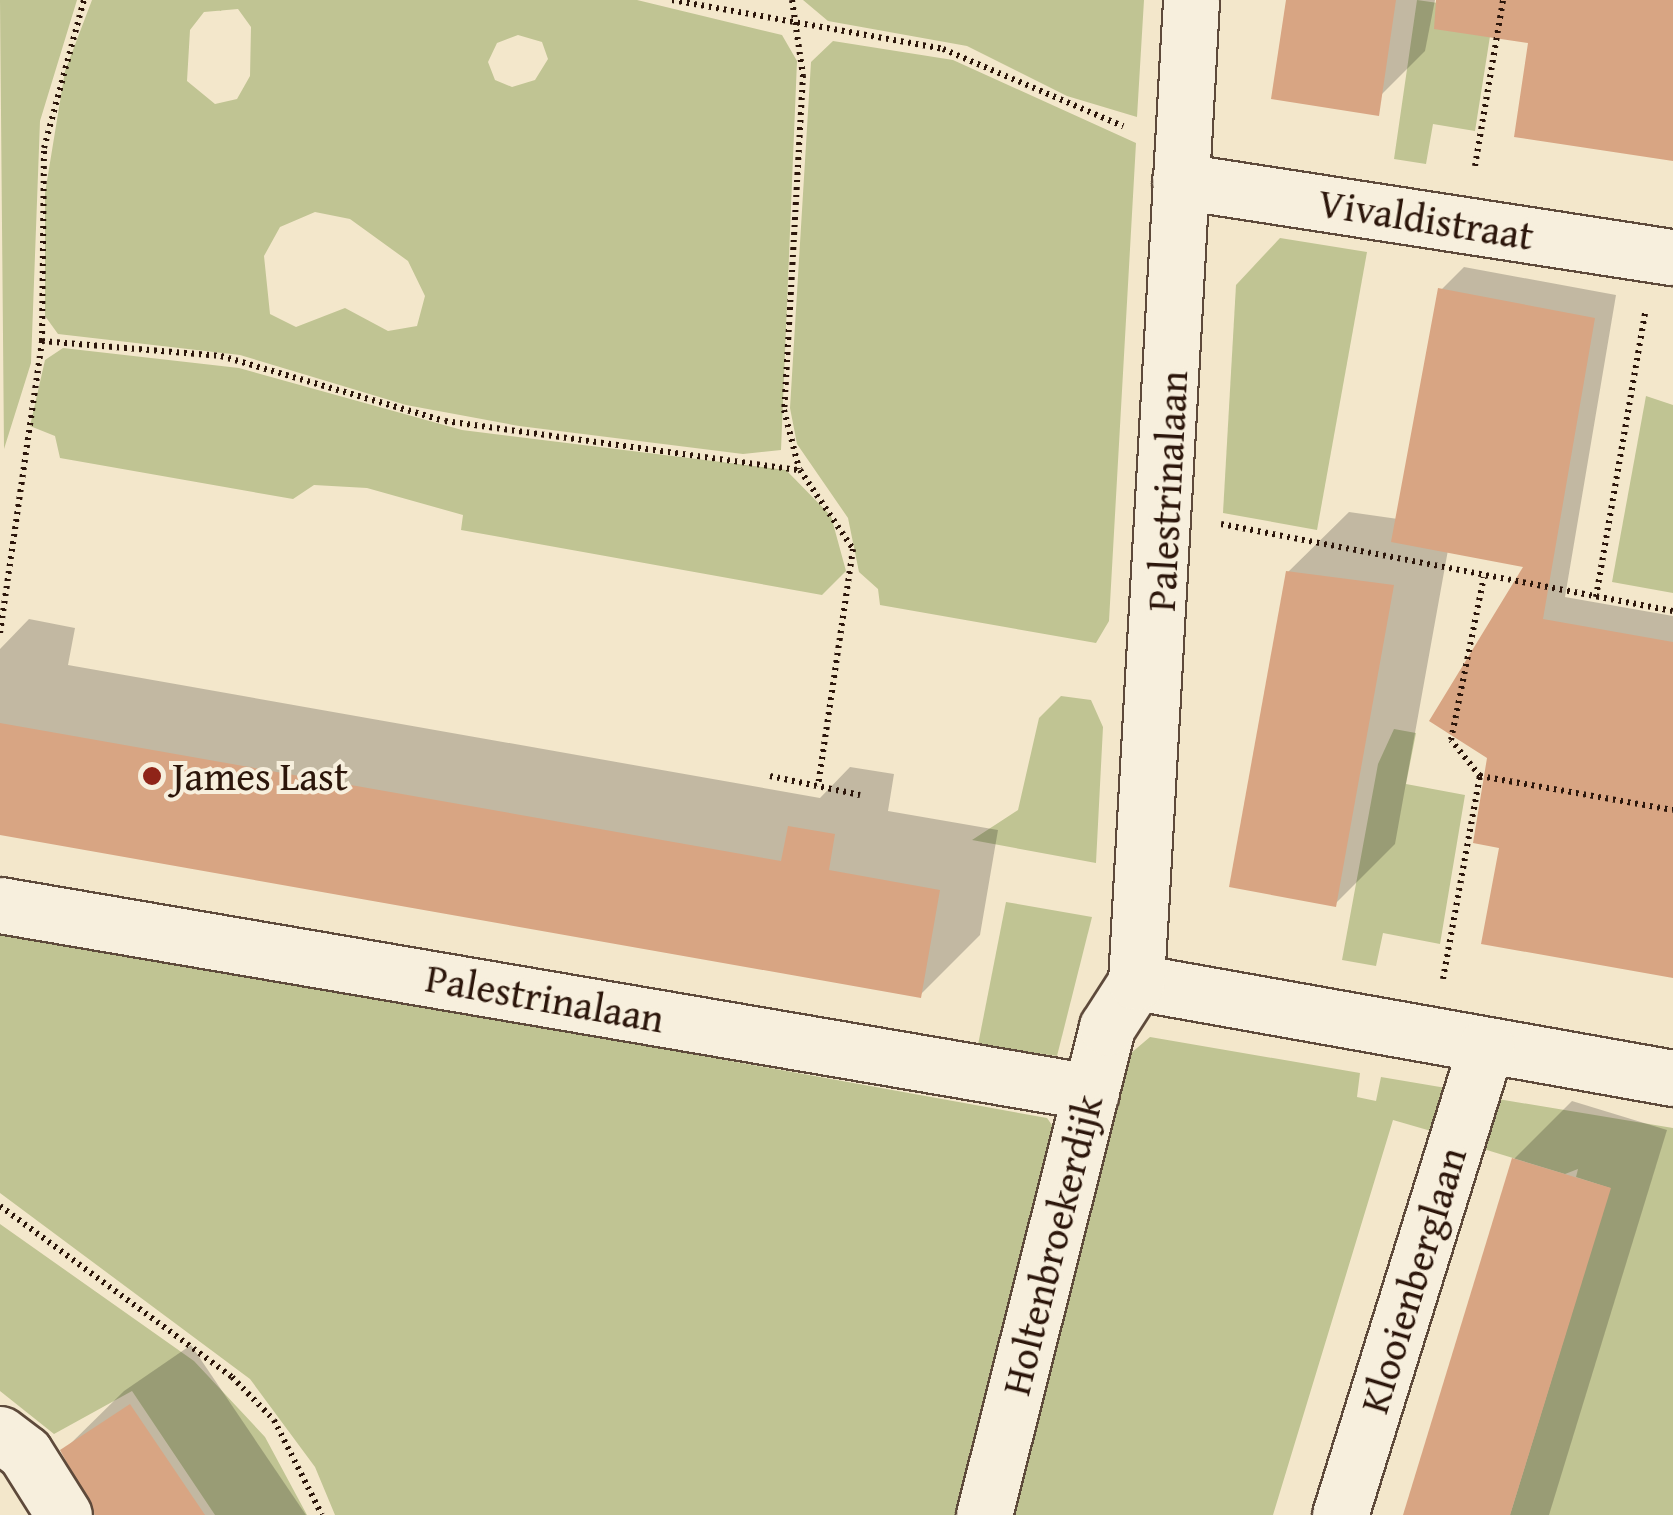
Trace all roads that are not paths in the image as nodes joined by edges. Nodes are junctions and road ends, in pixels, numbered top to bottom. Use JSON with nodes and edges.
{"nodes":[{"id":1,"x":1191,"y":0,"type":"edge"},
{"id":2,"x":1181,"y":160,"type":"junction"},
{"id":3,"x":1664,"y":255,"type":"edge"},
{"id":4,"x":0,"y":905,"type":"edge"},
{"id":5,"x":1136,"y":982,"type":"junction"},
{"id":6,"x":1486,"y":1046,"type":"junction"},
{"id":7,"x":1673,"y":1078,"type":"edge"},
{"id":8,"x":1091,"y":1092,"type":"junction"},
{"id":9,"x":0,"y":1434,"type":"edge"},
{"id":10,"x":64,"y":1515,"type":"edge"},
{"id":11,"x":984,"y":1515,"type":"edge"},
{"id":12,"x":1340,"y":1515,"type":"edge"}],
"edges":[{"from":1,"to":2,"type":"street","name":"Palestrinalaan"},
{"from":2,"to":3,"type":"street","name":"Vivaldistraat"},
{"from":2,"to":5,"type":"street","name":"Palestrinalaan"},
{"from":4,"to":8,"type":"street","name":"Palestrinalaan"},
{"from":5,"to":6,"type":"street"},
{"from":5,"to":8,"type":"street","name":"Holtenbroekerdijk"},
{"from":6,"to":7,"type":"street"},
{"from":6,"to":12,"type":"street","name":"Klooienberglaan"},
{"from":8,"to":11,"type":"street","name":"Holtenbroekerdijk"},
{"from":9,"to":10,"type":"street"}]}
